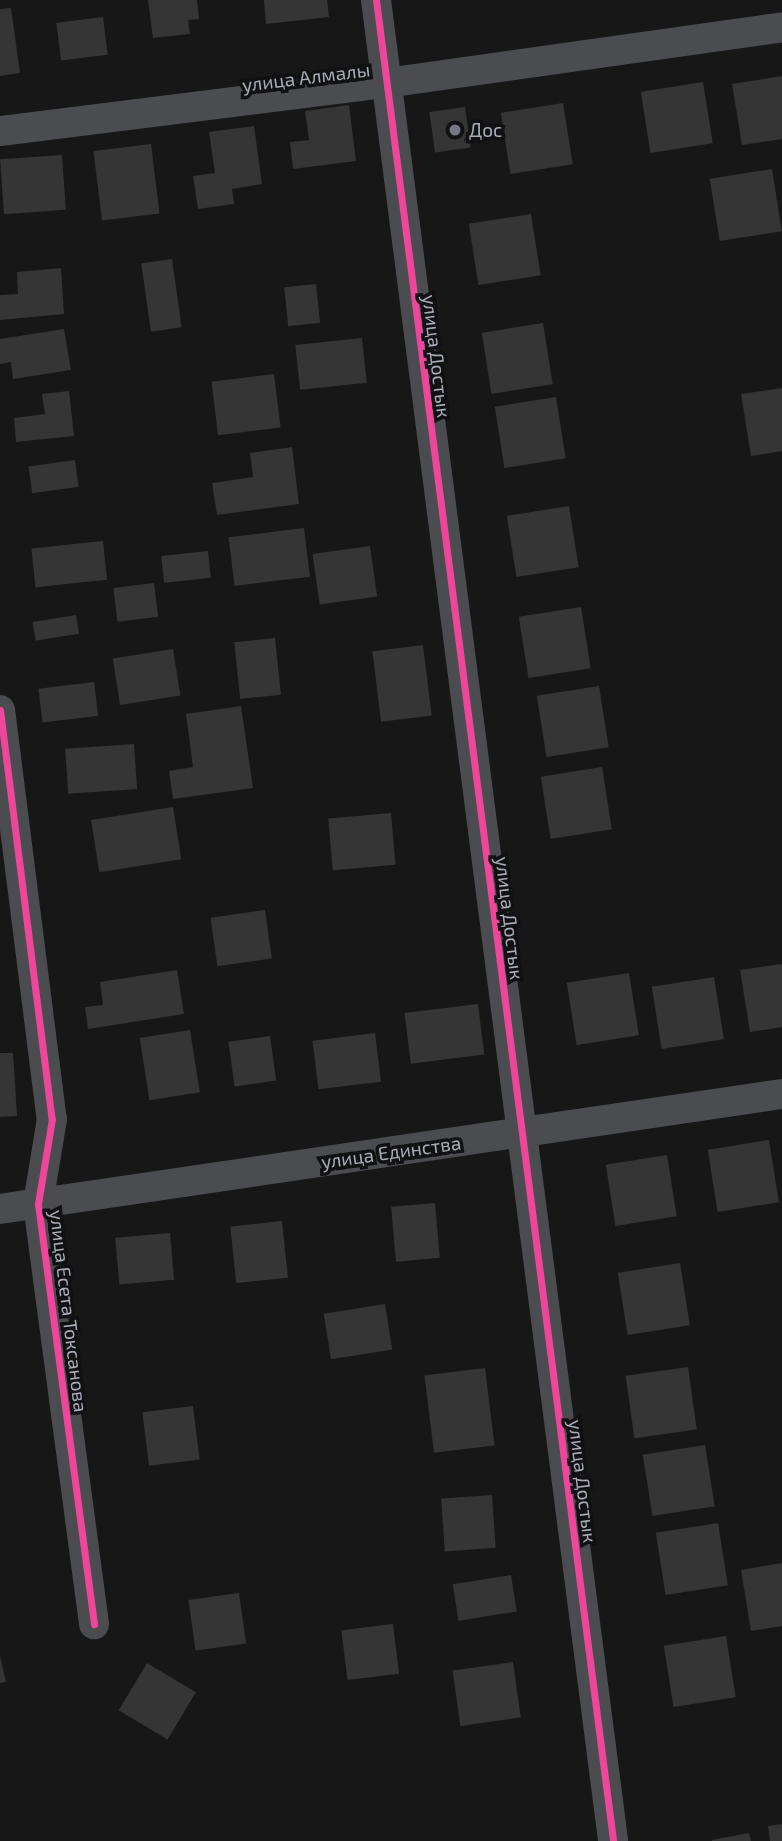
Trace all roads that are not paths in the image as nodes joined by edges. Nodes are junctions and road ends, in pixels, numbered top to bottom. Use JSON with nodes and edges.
{"nodes":[{"id":1,"x":376,"y":0,"type":"edge"},
{"id":2,"x":782,"y":27,"type":"edge"},
{"id":3,"x":386,"y":83,"type":"junction"},
{"id":4,"x":0,"y":131,"type":"edge"},
{"id":5,"x":0,"y":710,"type":"edge"},
{"id":6,"x":782,"y":1094,"type":"edge"},
{"id":7,"x":522,"y":1132,"type":"junction"},
{"id":8,"x":38,"y":1204,"type":"junction"},
{"id":9,"x":0,"y":1209,"type":"edge"},
{"id":10,"x":94,"y":1625,"type":"dead end"},
{"id":11,"x":613,"y":1841,"type":"edge"}],
"edges":[{"from":1,"to":3,"type":"street","name":"улица Достык"},
{"from":2,"to":3,"type":"street","name":"улица Алмалы"},
{"from":3,"to":4,"type":"street","name":"улица Алмалы"},
{"from":3,"to":7,"type":"street","name":"улица Достык"},
{"from":5,"to":8,"type":"street","name":"улица Есета Токсанова"},
{"from":6,"to":7,"type":"street","name":"улица Единства"},
{"from":7,"to":8,"type":"street","name":"улица Единства"},
{"from":7,"to":11,"type":"street","name":"улица Достык"},
{"from":8,"to":9,"type":"street","name":"улица Единства"},
{"from":8,"to":10,"type":"street","name":"улица Есета Токсанова"}]}
